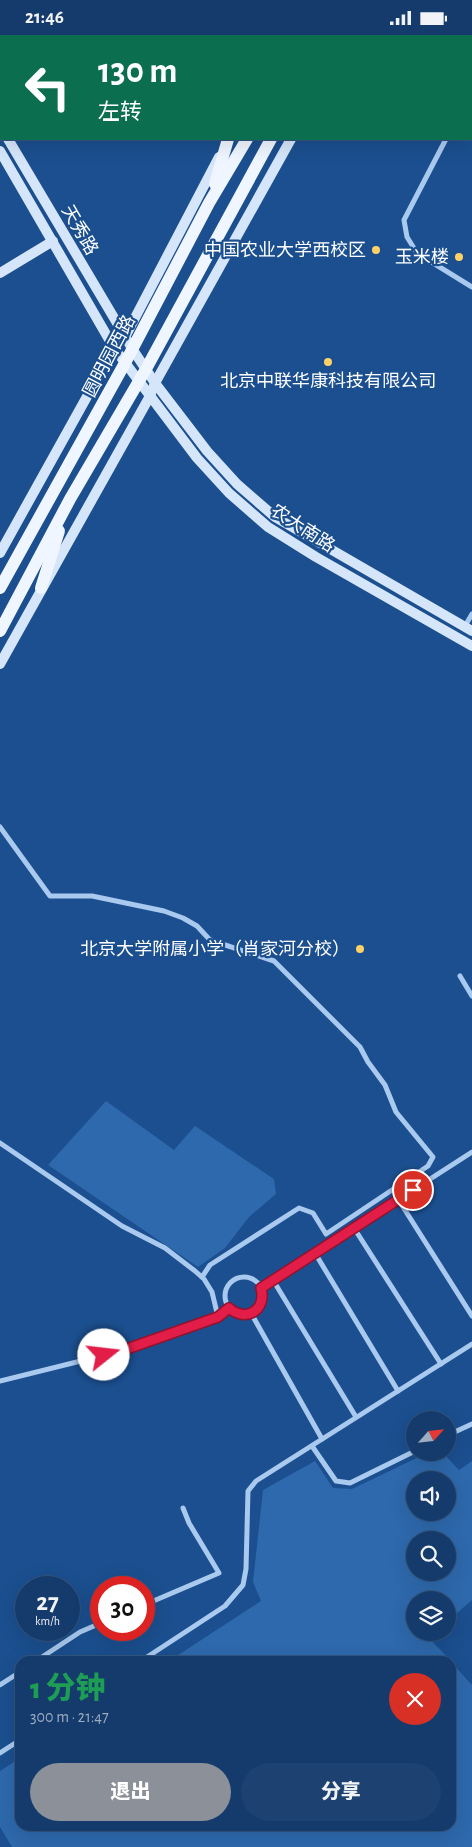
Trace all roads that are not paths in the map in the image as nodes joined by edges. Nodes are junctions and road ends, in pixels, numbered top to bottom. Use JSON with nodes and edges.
{"nodes":[{"id":1,"x":9,"y":140,"type":"edge"},
{"id":2,"x":227,"y":140,"type":"edge"},
{"id":3,"x":228,"y":140,"type":"edge"},
{"id":4,"x":246,"y":140,"type":"edge"},
{"id":5,"x":270,"y":140,"type":"edge"},
{"id":6,"x":290,"y":140,"type":"edge"},
{"id":7,"x":445,"y":140,"type":"edge"},
{"id":8,"x":0,"y":151,"type":"edge"},
{"id":9,"x":209,"y":203,"type":"junction"},
{"id":10,"x":53,"y":241,"type":"junction"},
{"id":11,"x":0,"y":273,"type":"edge"},
{"id":12,"x":472,"y":287,"type":"edge"},
{"id":13,"x":125,"y":337,"type":"junction"},
{"id":14,"x":114,"y":348,"type":"junction"},
{"id":15,"x":133,"y":350,"type":"junction"},
{"id":16,"x":125,"y":363,"type":"junction"},
{"id":17,"x":146,"y":369,"type":"junction"},
{"id":18,"x":139,"y":382,"type":"junction"},
{"id":19,"x":156,"y":383,"type":"junction"},
{"id":20,"x":150,"y":396,"type":"junction"},
{"id":21,"x":70,"y":499,"type":"junction"},
{"id":22,"x":0,"y":553,"type":"edge"},
{"id":23,"x":0,"y":588,"type":"edge"},
{"id":24,"x":41,"y":589,"type":"junction"},
{"id":25,"x":472,"y":614,"type":"edge"},
{"id":26,"x":468,"y":629,"type":"edge"},
{"id":27,"x":0,"y":631,"type":"edge"},
{"id":28,"x":472,"y":646,"type":"edge"},
{"id":29,"x":0,"y":663,"type":"edge"},
{"id":30,"x":0,"y":827,"type":"edge"},
{"id":31,"x":460,"y":977,"type":"dead end"},
{"id":32,"x":472,"y":996,"type":"edge"},
{"id":33,"x":0,"y":1143,"type":"edge"},
{"id":34,"x":471,"y":1154,"type":"edge"},
{"id":35,"x":398,"y":1199,"type":"junction"},
{"id":36,"x":354,"y":1227,"type":"junction"},
{"id":37,"x":315,"y":1253,"type":"junction"},
{"id":38,"x":202,"y":1277,"type":"junction"},
{"id":39,"x":273,"y":1280,"type":"junction"},
{"id":40,"x":261,"y":1288,"type":"junction"},
{"id":41,"x":229,"y":1308,"type":"junction"},
{"id":42,"x":251,"y":1313,"type":"junction"},
{"id":43,"x":472,"y":1316,"type":"edge"},
{"id":44,"x":218,"y":1317,"type":"junction"},
{"id":45,"x":472,"y":1344,"type":"edge"},
{"id":46,"x":441,"y":1364,"type":"junction"},
{"id":47,"x":0,"y":1381,"type":"edge"},
{"id":48,"x":398,"y":1391,"type":"junction"},
{"id":49,"x":356,"y":1417,"type":"junction"},
{"id":50,"x":472,"y":1424,"type":"edge"},
{"id":51,"x":456,"y":1431,"type":"edge"},
{"id":52,"x":322,"y":1439,"type":"junction"},
{"id":53,"x":312,"y":1446,"type":"junction"},
{"id":54,"x":406,"y":1455,"type":"edge"},
{"id":55,"x":183,"y":1508,"type":"dead end"},
{"id":56,"x":155,"y":1600,"type":"edge"},
{"id":57,"x":90,"y":1628,"type":"edge"},
{"id":58,"x":44,"y":1656,"type":"edge"},
{"id":59,"x":149,"y":1656,"type":"edge"},
{"id":60,"x":15,"y":1675,"type":"edge"},
{"id":61,"x":0,"y":1685,"type":"edge"},
{"id":62,"x":15,"y":1743,"type":"edge"},
{"id":63,"x":0,"y":1753,"type":"edge"}],
"edges":[{"from":1,"to":13,"type":"street","name":"天秀路"},
{"from":2,"to":13,"type":"street","name":"圆明园西路"},
{"from":3,"to":9,"type":"main road"},
{"from":4,"to":9,"type":"main road","name":"圆明园西路"},
{"from":5,"to":17,"type":"main road"},
{"from":6,"to":19,"type":"street"},
{"from":7,"to":12,"type":"street"},
{"from":8,"to":10,"type":"street","name":"天秀路"},
{"from":9,"to":15,"type":"main road","name":"圆明园西路"},
{"from":10,"to":11,"type":"street"},
{"from":10,"to":14,"type":"street","name":"天秀路"},
{"from":13,"to":14,"type":"street","name":"圆明园西路"},
{"from":13,"to":15,"type":"street","name":"天秀路"},
{"from":14,"to":16,"type":"street","name":"天秀路"},
{"from":14,"to":22,"type":"street","name":"圆明园西路"},
{"from":15,"to":16,"type":"main road","name":"圆明园西路"},
{"from":15,"to":17,"type":"street","name":"天秀路"},
{"from":16,"to":18,"type":"street","name":"农大南路"},
{"from":16,"to":23,"type":"main road","name":"圆明园西路"},
{"from":17,"to":18,"type":"main road"},
{"from":17,"to":19,"type":"street","name":"农大南路"},
{"from":18,"to":20,"type":"street","name":"农大南路"},
{"from":18,"to":21,"type":"main road"},
{"from":19,"to":20,"type":"street"},
{"from":19,"to":26,"type":"street","name":"农大南路"},
{"from":20,"to":24,"type":"street"},
{"from":20,"to":28,"type":"street","name":"农大南路"},
{"from":21,"to":24,"type":"main road"},
{"from":21,"to":27,"type":"main road"},
{"from":24,"to":29,"type":"street"},
{"from":25,"to":26,"type":"street"},
{"from":30,"to":38,"type":"street"},
{"from":31,"to":32,"type":"street"},
{"from":33,"to":38,"type":"street"},
{"from":34,"to":35,"type":"street"},
{"from":35,"to":36,"type":"street"},
{"from":35,"to":43,"type":"street"},
{"from":36,"to":37,"type":"street"},
{"from":36,"to":46,"type":"street"},
{"from":37,"to":39,"type":"street"},
{"from":37,"to":48,"type":"street"},
{"from":38,"to":44,"type":"street"},
{"from":39,"to":40,"type":"street"},
{"from":39,"to":49,"type":"street"},
{"from":40,"to":41,"type":"street"},
{"from":40,"to":42,"type":"street"},
{"from":41,"to":42,"type":"street"},
{"from":41,"to":44,"type":"street"},
{"from":42,"to":52,"type":"street"},
{"from":44,"to":47,"type":"street"},
{"from":45,"to":46,"type":"street"},
{"from":46,"to":48,"type":"street"},
{"from":48,"to":49,"type":"street"},
{"from":49,"to":52,"type":"street"},
{"from":50,"to":51,"type":"street"},
{"from":52,"to":53,"type":"street"},
{"from":53,"to":54,"type":"street"},
{"from":53,"to":59,"type":"street"},
{"from":55,"to":56,"type":"street"},
{"from":57,"to":58,"type":"street"},
{"from":60,"to":61,"type":"street"},
{"from":62,"to":63,"type":"street"}]}
